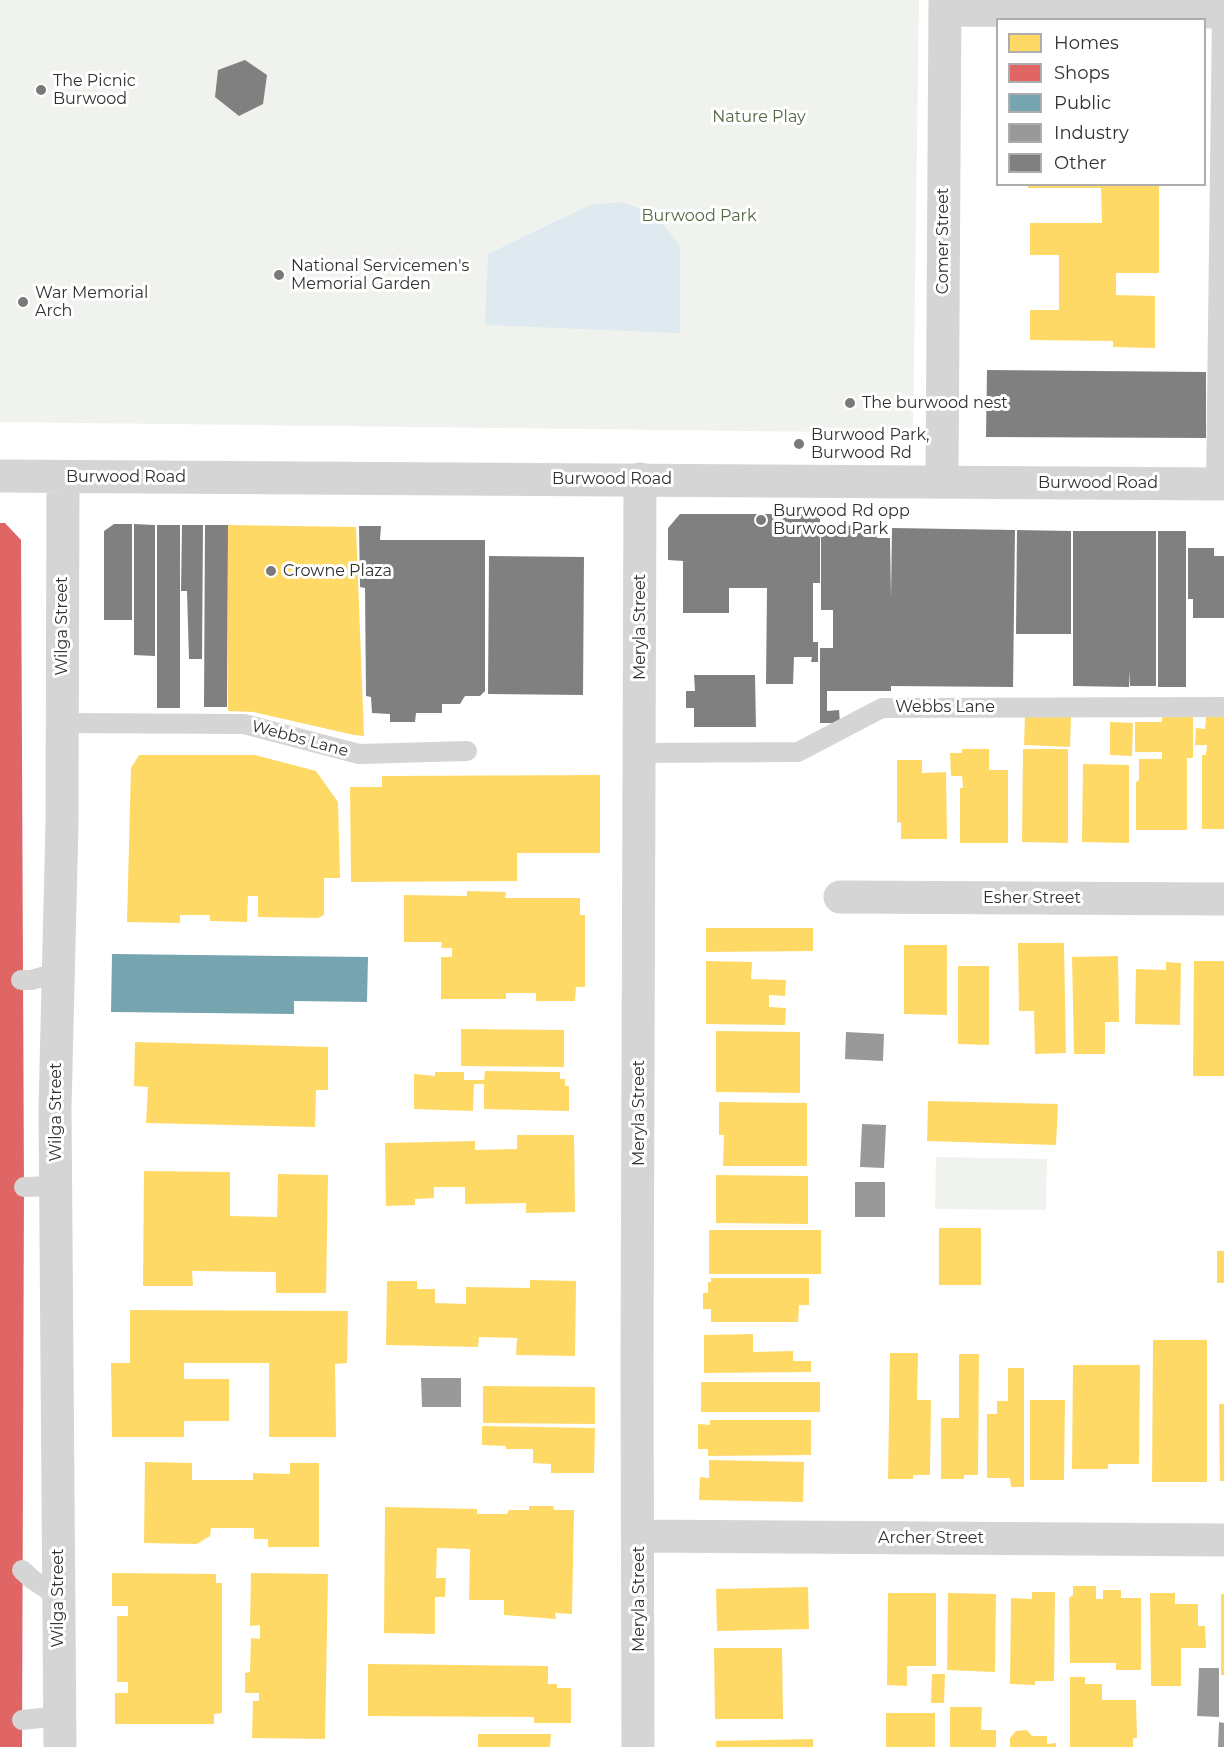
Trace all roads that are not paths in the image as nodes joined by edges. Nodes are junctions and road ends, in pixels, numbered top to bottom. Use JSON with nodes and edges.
{"nodes":[{"id":1,"x":945,"y":5,"type":"edge"},
{"id":2,"x":1223,"y":12,"type":"edge"},
{"id":3,"x":1221,"y":243,"type":"edge"},
{"id":4,"x":0,"y":476,"type":"edge"},
{"id":5,"x":63,"y":477,"type":"junction"},
{"id":6,"x":640,"y":479,"type":"junction"},
{"id":7,"x":942,"y":482,"type":"junction"},
{"id":8,"x":1220,"y":484,"type":"edge"},
{"id":9,"x":1224,"y":707,"type":"edge"},
{"id":10,"x":62,"y":723,"type":"junction"},
{"id":11,"x":466,"y":751,"type":"dead end"},
{"id":12,"x":640,"y":753,"type":"junction"},
{"id":13,"x":840,"y":897,"type":"dead end"},
{"id":14,"x":1224,"y":899,"type":"edge"},
{"id":15,"x":57,"y":973,"type":"junction"},
{"id":16,"x":21,"y":980,"type":"dead end"},
{"id":17,"x":56,"y":1186,"type":"junction"},
{"id":18,"x":24,"y":1187,"type":"dead end"},
{"id":19,"x":639,"y":1536,"type":"junction"},
{"id":20,"x":1224,"y":1540,"type":"edge"},
{"id":21,"x":22,"y":1570,"type":"dead end"},
{"id":22,"x":59,"y":1597,"type":"junction"},
{"id":23,"x":22,"y":1720,"type":"dead end"},
{"id":24,"x":60,"y":1731,"type":"edge"},
{"id":25,"x":638,"y":1747,"type":"edge"}],
"edges":[{"from":1,"to":2,"type":"street"},
{"from":1,"to":7,"type":"street","name":"Comer Street"},
{"from":2,"to":3,"type":"lane"},
{"from":3,"to":8,"type":"lane"},
{"from":4,"to":5,"type":"street","name":"Burwood Road"},
{"from":5,"to":6,"type":"street","name":"Burwood Road"},
{"from":5,"to":10,"type":"street","name":"Wilga Street"},
{"from":6,"to":7,"type":"street","name":"Burwood Road"},
{"from":6,"to":12,"type":"street","name":"Meryla Street"},
{"from":7,"to":8,"type":"street","name":"Burwood Road"},
{"from":9,"to":12,"type":"lane","name":"Webbs Lane"},
{"from":10,"to":11,"type":"lane","name":"Webbs Lane"},
{"from":10,"to":15,"type":"street","name":"Wilga Street"},
{"from":12,"to":19,"type":"street","name":"Meryla Street"},
{"from":13,"to":14,"type":"street","name":"Esher Street"},
{"from":15,"to":16,"type":"lane"},
{"from":15,"to":17,"type":"street","name":"Wilga Street"},
{"from":17,"to":18,"type":"lane"},
{"from":17,"to":22,"type":"street","name":"Wilga Street"},
{"from":19,"to":20,"type":"street","name":"Archer Street"},
{"from":19,"to":25,"type":"street","name":"Meryla Street"},
{"from":21,"to":22,"type":"lane"},
{"from":22,"to":24,"type":"street","name":"Wilga Street"},
{"from":23,"to":24,"type":"lane"}]}
